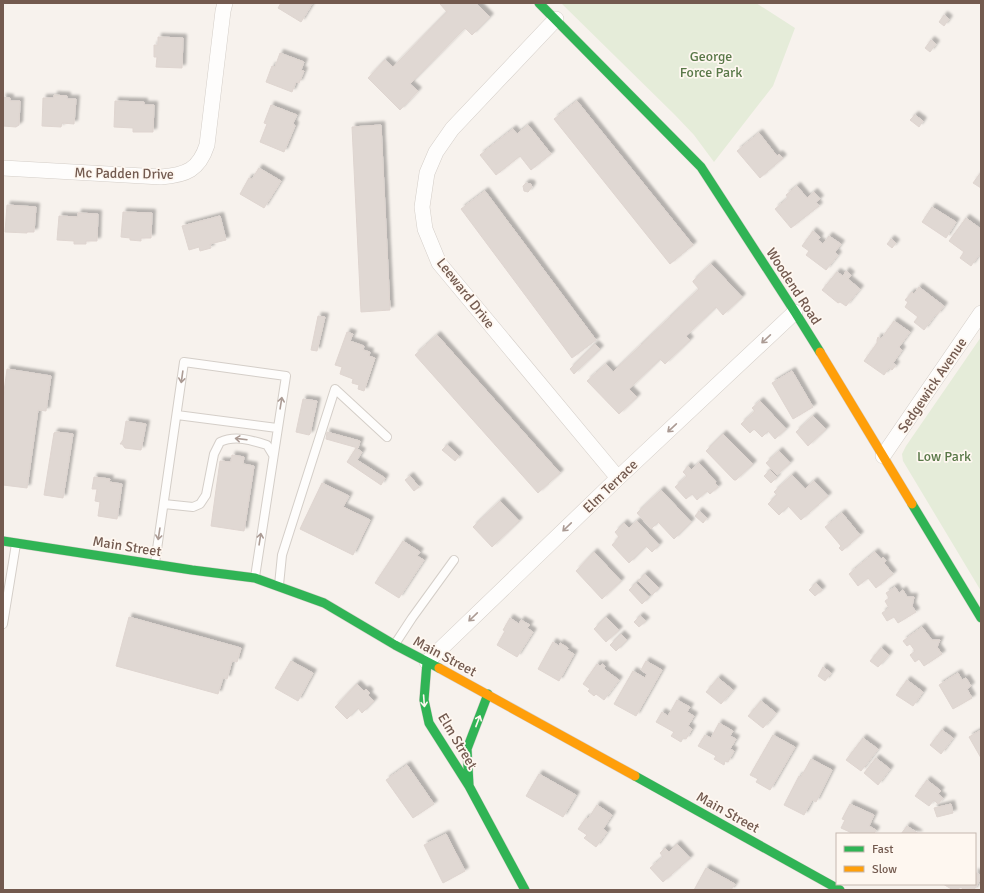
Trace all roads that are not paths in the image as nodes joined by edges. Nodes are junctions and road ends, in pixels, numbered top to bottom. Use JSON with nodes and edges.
{"nodes":[{"id":1,"x":225,"y":3,"type":"edge"},
{"id":2,"x":540,"y":3,"type":"edge"},
{"id":3,"x":556,"y":19,"type":"junction"},
{"id":4,"x":3,"y":168,"type":"edge"},
{"id":5,"x":795,"y":312,"type":"junction"},
{"id":6,"x":981,"y":313,"type":"edge"},
{"id":7,"x":177,"y":415,"type":"junction"},
{"id":8,"x":277,"y":428,"type":"junction"},
{"id":9,"x":387,"y":436,"type":"dead end"},
{"id":10,"x":273,"y":456,"type":"junction"},
{"id":11,"x":883,"y":456,"type":"junction"},
{"id":12,"x":618,"y":478,"type":"junction"},
{"id":13,"x":164,"y":504,"type":"junction"},
{"id":14,"x":3,"y":541,"type":"edge"},
{"id":15,"x":16,"y":544,"type":"junction"},
{"id":16,"x":454,"y":560,"type":"dead end"},
{"id":17,"x":154,"y":564,"type":"junction"},
{"id":18,"x":255,"y":578,"type":"junction"},
{"id":19,"x":279,"y":586,"type":"junction"},
{"id":20,"x":981,"y":618,"type":"edge"},
{"id":21,"x":3,"y":624,"type":"edge"},
{"id":22,"x":395,"y":645,"type":"junction"},
{"id":23,"x":426,"y":662,"type":"junction"},
{"id":24,"x":488,"y":694,"type":"junction"},
{"id":25,"x":469,"y":786,"type":"junction"},
{"id":26,"x":526,"y":890,"type":"edge"},
{"id":27,"x":840,"y":890,"type":"edge"}],
"edges":[{"from":1,"to":4,"type":"street","name":"Mc Padden Drive"},
{"from":2,"to":3,"type":"street","name":"Woodend Road"},
{"from":3,"to":5,"type":"street","name":"Woodend Road"},
{"from":3,"to":12,"type":"street","name":"Leeward Drive"},
{"from":5,"to":11,"type":"street","name":"Woodend Road"},
{"from":5,"to":12,"type":"street","name":"Elm Terrace","one_way":true},
{"from":6,"to":11,"type":"street","name":"Sedgewick Avenue"},
{"from":7,"to":8,"type":"lane"},
{"from":8,"to":7,"type":"lane","one_way":true},
{"from":7,"to":13,"type":"lane"},
{"from":8,"to":10,"type":"lane"},
{"from":9,"to":19,"type":"lane"},
{"from":10,"to":13,"type":"lane","one_way":true},
{"from":18,"to":10,"type":"lane","one_way":true},
{"from":11,"to":20,"type":"street","name":"Woodend Road"},
{"from":12,"to":23,"type":"street","name":"Elm Terrace","one_way":true},
{"from":13,"to":17,"type":"lane","one_way":true},
{"from":14,"to":15,"type":"street","name":"Main Street"},
{"from":15,"to":17,"type":"street","name":"Main Street"},
{"from":15,"to":21,"type":"lane"},
{"from":16,"to":22,"type":"lane"},
{"from":17,"to":18,"type":"street","name":"Main Street"},
{"from":18,"to":19,"type":"street","name":"Main Street"},
{"from":19,"to":22,"type":"street","name":"Main Street"},
{"from":22,"to":23,"type":"street","name":"Main Street"},
{"from":23,"to":24,"type":"street","name":"Main Street"},
{"from":23,"to":25,"type":"street","name":"Elm Street","one_way":true},
{"from":25,"to":24,"type":"street","name":"Elm Street","one_way":true},
{"from":24,"to":27,"type":"street","name":"Main Street"},
{"from":25,"to":26,"type":"street","name":"Elm Street"}]}
